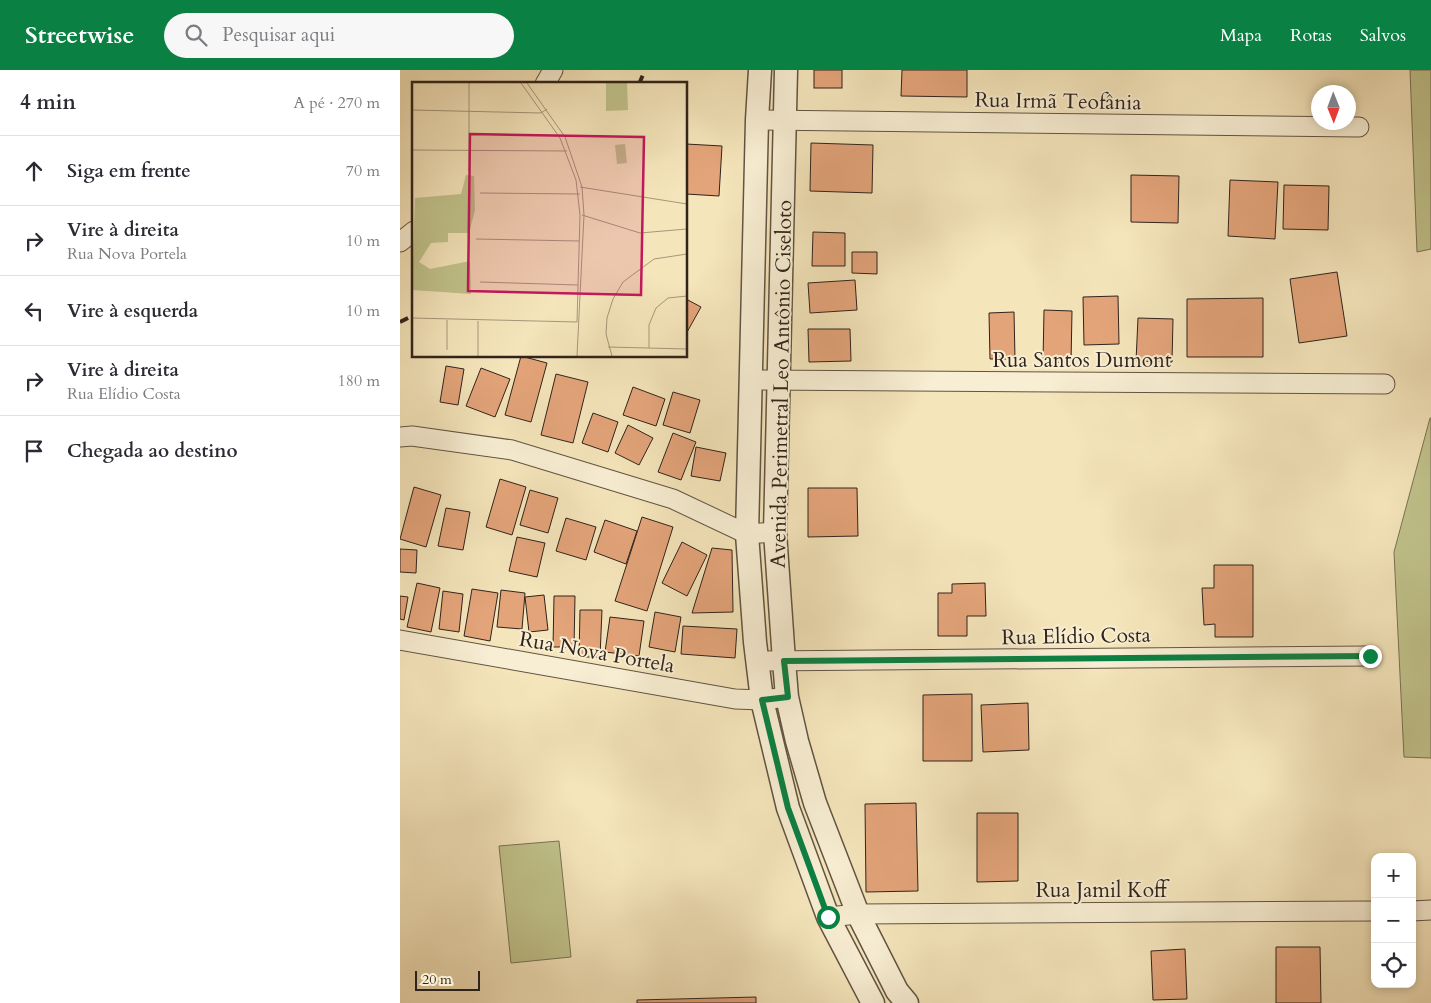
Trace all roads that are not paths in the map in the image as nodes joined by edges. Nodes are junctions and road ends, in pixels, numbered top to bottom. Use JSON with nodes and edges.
{"nodes":[{"id":1,"x":554,"y":70,"type":"edge"},
{"id":2,"x":760,"y":70,"type":"edge"},
{"id":3,"x":786,"y":70,"type":"edge"},
{"id":4,"x":546,"y":82,"type":"edge"},
{"id":5,"x":757,"y":120,"type":"junction"},
{"id":6,"x":785,"y":120,"type":"junction"},
{"id":7,"x":1359,"y":127,"type":"dead end"},
{"id":8,"x":412,"y":233,"type":"edge"},
{"id":9,"x":400,"y":242,"type":"edge"},
{"id":10,"x":750,"y":380,"type":"junction"},
{"id":11,"x":778,"y":380,"type":"junction"},
{"id":12,"x":1386,"y":384,"type":"dead end"},
{"id":13,"x":400,"y":438,"type":"edge"},
{"id":14,"x":775,"y":532,"type":"junction"},
{"id":15,"x":747,"y":534,"type":"junction"},
{"id":16,"x":400,"y":640,"type":"edge"},
{"id":17,"x":1370,"y":656,"type":"dead end"},
{"id":18,"x":757,"y":661,"type":"junction"},
{"id":19,"x":784,"y":661,"type":"junction"},
{"id":20,"x":788,"y":697,"type":"junction"},
{"id":21,"x":762,"y":700,"type":"junction"},
{"id":22,"x":1416,"y":910,"type":"edge"},
{"id":23,"x":1431,"y":910,"type":"edge"},
{"id":24,"x":1371,"y":911,"type":"edge"},
{"id":25,"x":858,"y":914,"type":"junction"},
{"id":26,"x":828,"y":917,"type":"junction"},
{"id":27,"x":873,"y":1003,"type":"edge"},
{"id":28,"x":907,"y":1003,"type":"edge"}],
"edges":[{"from":1,"to":4,"type":"street"},
{"from":2,"to":5,"type":"street","name":"Avenida Perimetral Leo Antônio Ciseloto"},
{"from":3,"to":6,"type":"street","name":"Avenida Perimetral Leo Antônio Ciseloto"},
{"from":5,"to":6,"type":"street","name":"Rua Irmã Teofânia"},
{"from":5,"to":10,"type":"street","name":"Avenida Perimetral Leo Antônio Ciseloto"},
{"from":6,"to":7,"type":"street","name":"Rua Irmã Teofânia"},
{"from":6,"to":11,"type":"street","name":"Avenida Perimetral Leo Antônio Ciseloto"},
{"from":8,"to":9,"type":"street"},
{"from":10,"to":11,"type":"street","name":"Rua Santos Dumont"},
{"from":10,"to":15,"type":"street","name":"Avenida Perimetral Leo Antônio Ciseloto"},
{"from":11,"to":12,"type":"street","name":"Rua Santos Dumont"},
{"from":11,"to":14,"type":"street","name":"Avenida Perimetral Leo Antônio Ciseloto"},
{"from":13,"to":15,"type":"street"},
{"from":14,"to":15,"type":"street"},
{"from":14,"to":19,"type":"street","name":"Avenida Perimetral Leo Antônio Ciseloto"},
{"from":15,"to":18,"type":"street","name":"Avenida Perimetral Leo Antônio Ciseloto"},
{"from":16,"to":21,"type":"street","name":"Rua Nova Portela"},
{"from":17,"to":19,"type":"street","name":"Rua Elídio Costa"},
{"from":18,"to":19,"type":"street","name":"Rua Elídio Costa"},
{"from":18,"to":21,"type":"street","name":"Avenida Perimetral Leo Antônio Ciseloto"},
{"from":19,"to":20,"type":"street","name":"Avenida Perimetral Leo Antônio Ciseloto"},
{"from":20,"to":21,"type":"street","name":"Rua Nova Portela"},
{"from":20,"to":25,"type":"street","name":"Avenida Perimetral Leo Antônio Ciseloto"},
{"from":21,"to":26,"type":"street","name":"Avenida Perimetral Leo Antônio Ciseloto"},
{"from":22,"to":23,"type":"street"},
{"from":24,"to":25,"type":"street","name":"Rua Jamil Koff"},
{"from":25,"to":26,"type":"street","name":"Rua Jamil Koff"},
{"from":25,"to":28,"type":"street","name":"Avenida Perimetral Leo Antônio Ciseloto"},
{"from":26,"to":27,"type":"street","name":"Avenida Perimetral Leo Antônio Ciseloto"}]}
